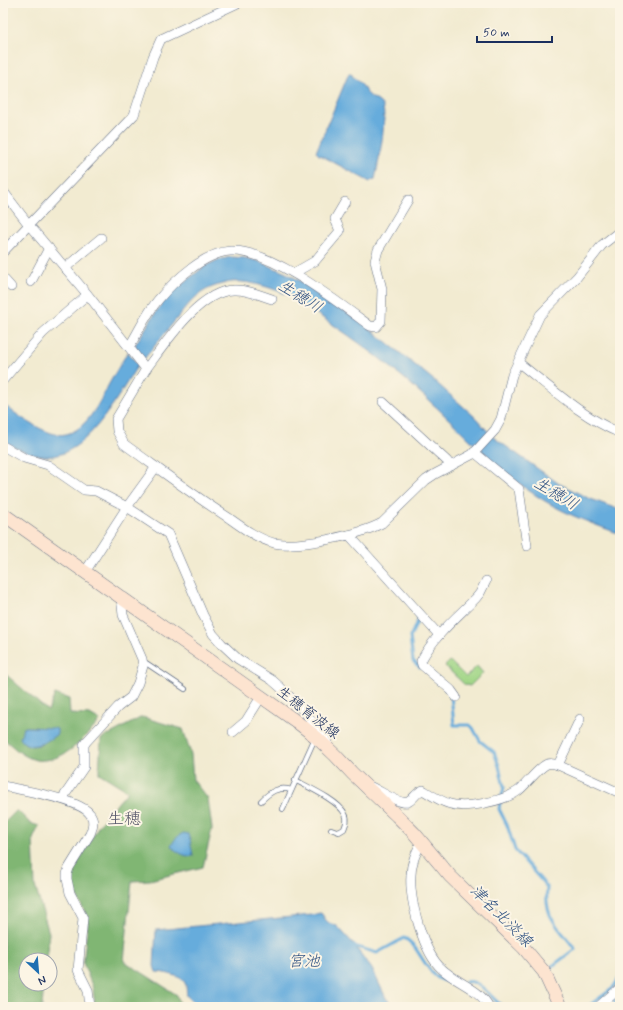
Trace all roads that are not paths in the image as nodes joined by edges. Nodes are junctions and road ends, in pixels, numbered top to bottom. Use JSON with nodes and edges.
{"nodes":[{"id":1,"x":238,"y":3,"type":"edge"},
{"id":2,"x":3,"y":191,"type":"edge"},
{"id":3,"x":408,"y":200,"type":"dead end"},
{"id":4,"x":345,"y":202,"type":"dead end"},
{"id":5,"x":29,"y":225,"type":"junction"},
{"id":6,"x":620,"y":231,"type":"edge"},
{"id":7,"x":101,"y":238,"type":"dead end"},
{"id":8,"x":48,"y":248,"type":"junction"},
{"id":9,"x":3,"y":252,"type":"edge"},
{"id":10,"x":65,"y":268,"type":"junction"},
{"id":11,"x":294,"y":273,"type":"junction"},
{"id":12,"x":3,"y":278,"type":"edge"},
{"id":13,"x":32,"y":282,"type":"dead end"},
{"id":14,"x":12,"y":287,"type":"dead end"},
{"id":15,"x":87,"y":294,"type":"junction"},
{"id":16,"x":272,"y":299,"type":"dead end"},
{"id":17,"x":129,"y":347,"type":"junction"},
{"id":18,"x":519,"y":363,"type":"junction"},
{"id":19,"x":144,"y":367,"type":"junction"},
{"id":20,"x":3,"y":380,"type":"edge"},
{"id":21,"x":383,"y":402,"type":"dead end"},
{"id":22,"x":620,"y":433,"type":"edge"},
{"id":23,"x":3,"y":446,"type":"edge"},
{"id":24,"x":476,"y":450,"type":"junction"},
{"id":25,"x":451,"y":466,"type":"junction"},
{"id":26,"x":156,"y":467,"type":"junction"},
{"id":27,"x":127,"y":507,"type":"junction"},
{"id":28,"x":3,"y":514,"type":"edge"},
{"id":29,"x":349,"y":535,"type":"junction"},
{"id":30,"x":527,"y":546,"type":"dead end"},
{"id":31,"x":85,"y":572,"type":"junction"},
{"id":32,"x":486,"y":581,"type":"dead end"},
{"id":33,"x":121,"y":597,"type":"junction"},
{"id":34,"x":439,"y":635,"type":"junction"},
{"id":35,"x":143,"y":661,"type":"junction"},
{"id":36,"x":185,"y":689,"type":"dead end"},
{"id":37,"x":261,"y":697,"type":"junction"},
{"id":38,"x":456,"y":697,"type":"dead end"},
{"id":39,"x":580,"y":719,"type":"dead end"},
{"id":40,"x":233,"y":732,"type":"dead end"},
{"id":41,"x":316,"y":737,"type":"junction"},
{"id":42,"x":343,"y":763,"type":"junction"},
{"id":43,"x":558,"y":766,"type":"junction"},
{"id":44,"x":296,"y":780,"type":"junction"},
{"id":45,"x":364,"y":784,"type":"junction"},
{"id":46,"x":3,"y":786,"type":"edge"},
{"id":47,"x":291,"y":790,"type":"junction"},
{"id":48,"x":620,"y":793,"type":"edge"},
{"id":49,"x":62,"y":799,"type":"junction"},
{"id":50,"x":261,"y":802,"type":"dead end"},
{"id":51,"x":283,"y":809,"type":"dead end"},
{"id":52,"x":331,"y":830,"type":"dead end"},
{"id":53,"x":421,"y":843,"type":"junction"},
{"id":54,"x":620,"y":988,"type":"edge"},
{"id":55,"x":90,"y":1007,"type":"edge"},
{"id":56,"x":489,"y":1007,"type":"edge"},
{"id":57,"x":560,"y":1007,"type":"edge"},
{"id":58,"x":598,"y":1007,"type":"edge"}],
"edges":[{"from":1,"to":5,"type":"street"},
{"from":2,"to":5,"type":"street"},
{"from":3,"to":11,"type":"street"},
{"from":4,"to":11,"type":"street"},
{"from":5,"to":8,"type":"street"},
{"from":5,"to":9,"type":"street"},
{"from":6,"to":18,"type":"street"},
{"from":7,"to":10,"type":"street"},
{"from":8,"to":10,"type":"street"},
{"from":8,"to":13,"type":"street"},
{"from":10,"to":15,"type":"street"},
{"from":11,"to":17,"type":"street"},
{"from":12,"to":14,"type":"street"},
{"from":15,"to":17,"type":"street"},
{"from":15,"to":20,"type":"street"},
{"from":16,"to":19,"type":"street"},
{"from":17,"to":19,"type":"street"},
{"from":18,"to":22,"type":"street"},
{"from":18,"to":24,"type":"street"},
{"from":19,"to":26,"type":"street"},
{"from":21,"to":25,"type":"street"},
{"from":23,"to":27,"type":"street"},
{"from":24,"to":25,"type":"street"},
{"from":24,"to":30,"type":"street"},
{"from":25,"to":29,"type":"street"},
{"from":26,"to":27,"type":"street"},
{"from":26,"to":29,"type":"street"},
{"from":27,"to":31,"type":"street"},
{"from":27,"to":42,"type":"street"},
{"from":28,"to":31,"type":"main road","name":"生穂育波線"},
{"from":29,"to":34,"type":"street"},
{"from":31,"to":33,"type":"main road","name":"生穂育波線"},
{"from":32,"to":34,"type":"street"},
{"from":33,"to":35,"type":"street"},
{"from":33,"to":37,"type":"main road","name":"生穂育波線"},
{"from":34,"to":38,"type":"street"},
{"from":35,"to":36,"type":"lane"},
{"from":35,"to":49,"type":"street"},
{"from":37,"to":40,"type":"street"},
{"from":37,"to":41,"type":"main road","name":"生穂育波線"},
{"from":39,"to":43,"type":"street"},
{"from":41,"to":42,"type":"main road","name":"生穂育波線"},
{"from":41,"to":44,"type":"lane"},
{"from":42,"to":45,"type":"main road","name":"生穂育波線"},
{"from":43,"to":45,"type":"street"},
{"from":43,"to":48,"type":"street"},
{"from":44,"to":47,"type":"lane"},
{"from":44,"to":52,"type":"lane"},
{"from":45,"to":53,"type":"main road","name":"生穂育波線"},
{"from":46,"to":49,"type":"street"},
{"from":47,"to":50,"type":"lane"},
{"from":47,"to":51,"type":"lane"},
{"from":49,"to":55,"type":"street"},
{"from":53,"to":56,"type":"street"},
{"from":53,"to":57,"type":"main road","name":"生穂育波線"},
{"from":54,"to":58,"type":"street"}]}
